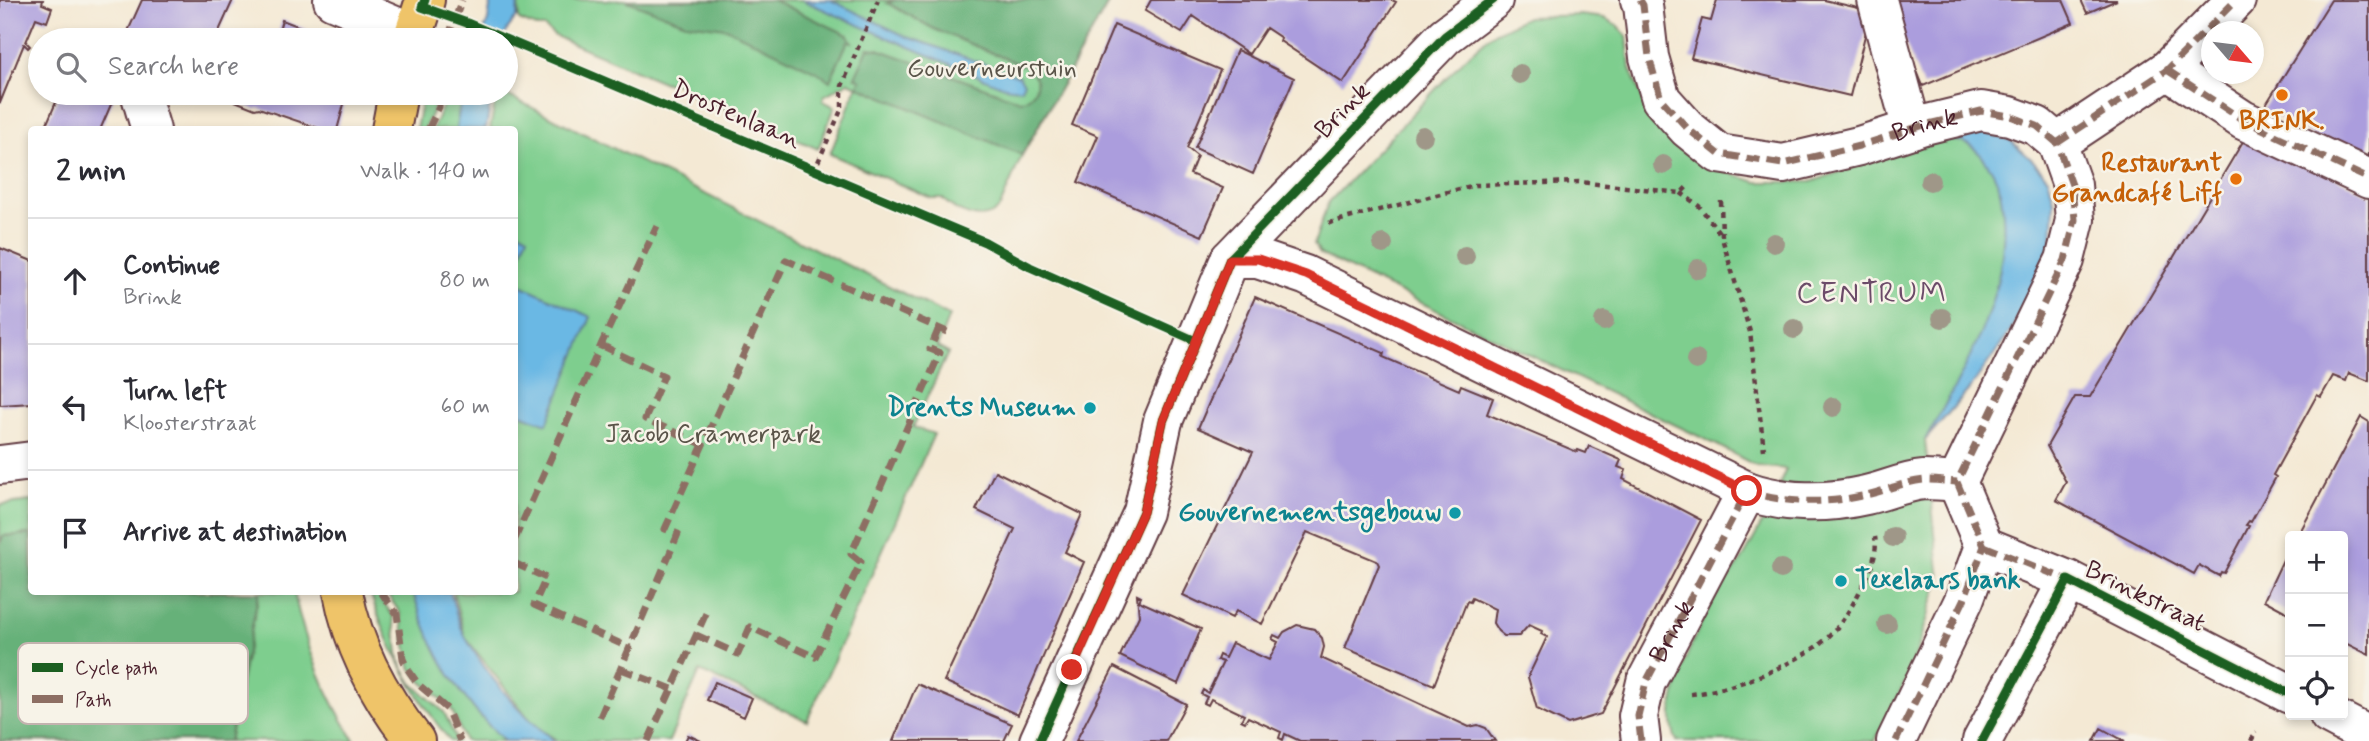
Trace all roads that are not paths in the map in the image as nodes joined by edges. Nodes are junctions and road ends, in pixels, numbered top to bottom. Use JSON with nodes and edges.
{"nodes":[{"id":1,"x":334,"y":0,"type":"edge"},
{"id":2,"x":1493,"y":0,"type":"edge"},
{"id":3,"x":1640,"y":0,"type":"edge"},
{"id":4,"x":1877,"y":0,"type":"edge"},
{"id":5,"x":2236,"y":0,"type":"edge"},
{"id":6,"x":417,"y":25,"type":"edge"},
{"id":7,"x":2167,"y":69,"type":"junction"},
{"id":8,"x":396,"y":105,"type":"edge"},
{"id":9,"x":392,"y":126,"type":"edge"},
{"id":10,"x":1912,"y":129,"type":"junction"},
{"id":11,"x":2057,"y":143,"type":"junction"},
{"id":12,"x":2369,"y":179,"type":"edge"},
{"id":13,"x":1230,"y":259,"type":"junction"},
{"id":14,"x":28,"y":462,"type":"edge"},
{"id":15,"x":0,"y":465,"type":"edge"},
{"id":16,"x":1956,"y":482,"type":"junction"},
{"id":17,"x":1758,"y":495,"type":"junction"},
{"id":18,"x":1984,"y":546,"type":"junction"},
{"id":19,"x":2068,"y":580,"type":"junction"},
{"id":20,"x":344,"y":595,"type":"edge"},
{"id":21,"x":2285,"y":691,"type":"edge"},
{"id":22,"x":2339,"y":720,"type":"edge"},
{"id":23,"x":1639,"y":729,"type":"edge"},
{"id":24,"x":2369,"y":736,"type":"edge"},
{"id":25,"x":415,"y":741,"type":"edge"},
{"id":26,"x":1039,"y":741,"type":"edge"},
{"id":27,"x":1896,"y":741,"type":"edge"},
{"id":28,"x":1982,"y":741,"type":"edge"}],
"edges":[{"from":1,"to":6,"type":"street"},
{"from":2,"to":13,"type":"street","name":"Brink"},
{"from":3,"to":10,"type":"street","name":"Brink"},
{"from":4,"to":10,"type":"street"},
{"from":5,"to":7,"type":"street"},
{"from":7,"to":11,"type":"street"},
{"from":7,"to":12,"type":"street"},
{"from":8,"to":9,"type":"main road"},
{"from":10,"to":11,"type":"street","name":"Brink"},
{"from":11,"to":16,"type":"street"},
{"from":13,"to":17,"type":"street"},
{"from":13,"to":26,"type":"street"},
{"from":14,"to":15,"type":"street"},
{"from":16,"to":17,"type":"street"},
{"from":16,"to":18,"type":"street"},
{"from":17,"to":23,"type":"street","name":"Brink"},
{"from":18,"to":19,"type":"street"},
{"from":18,"to":27,"type":"street"},
{"from":19,"to":21,"type":"street","name":"Brinkstraat"},
{"from":19,"to":28,"type":"street","name":"Brinkstraat"},
{"from":20,"to":25,"type":"main road"},
{"from":22,"to":24,"type":"street"}]}
